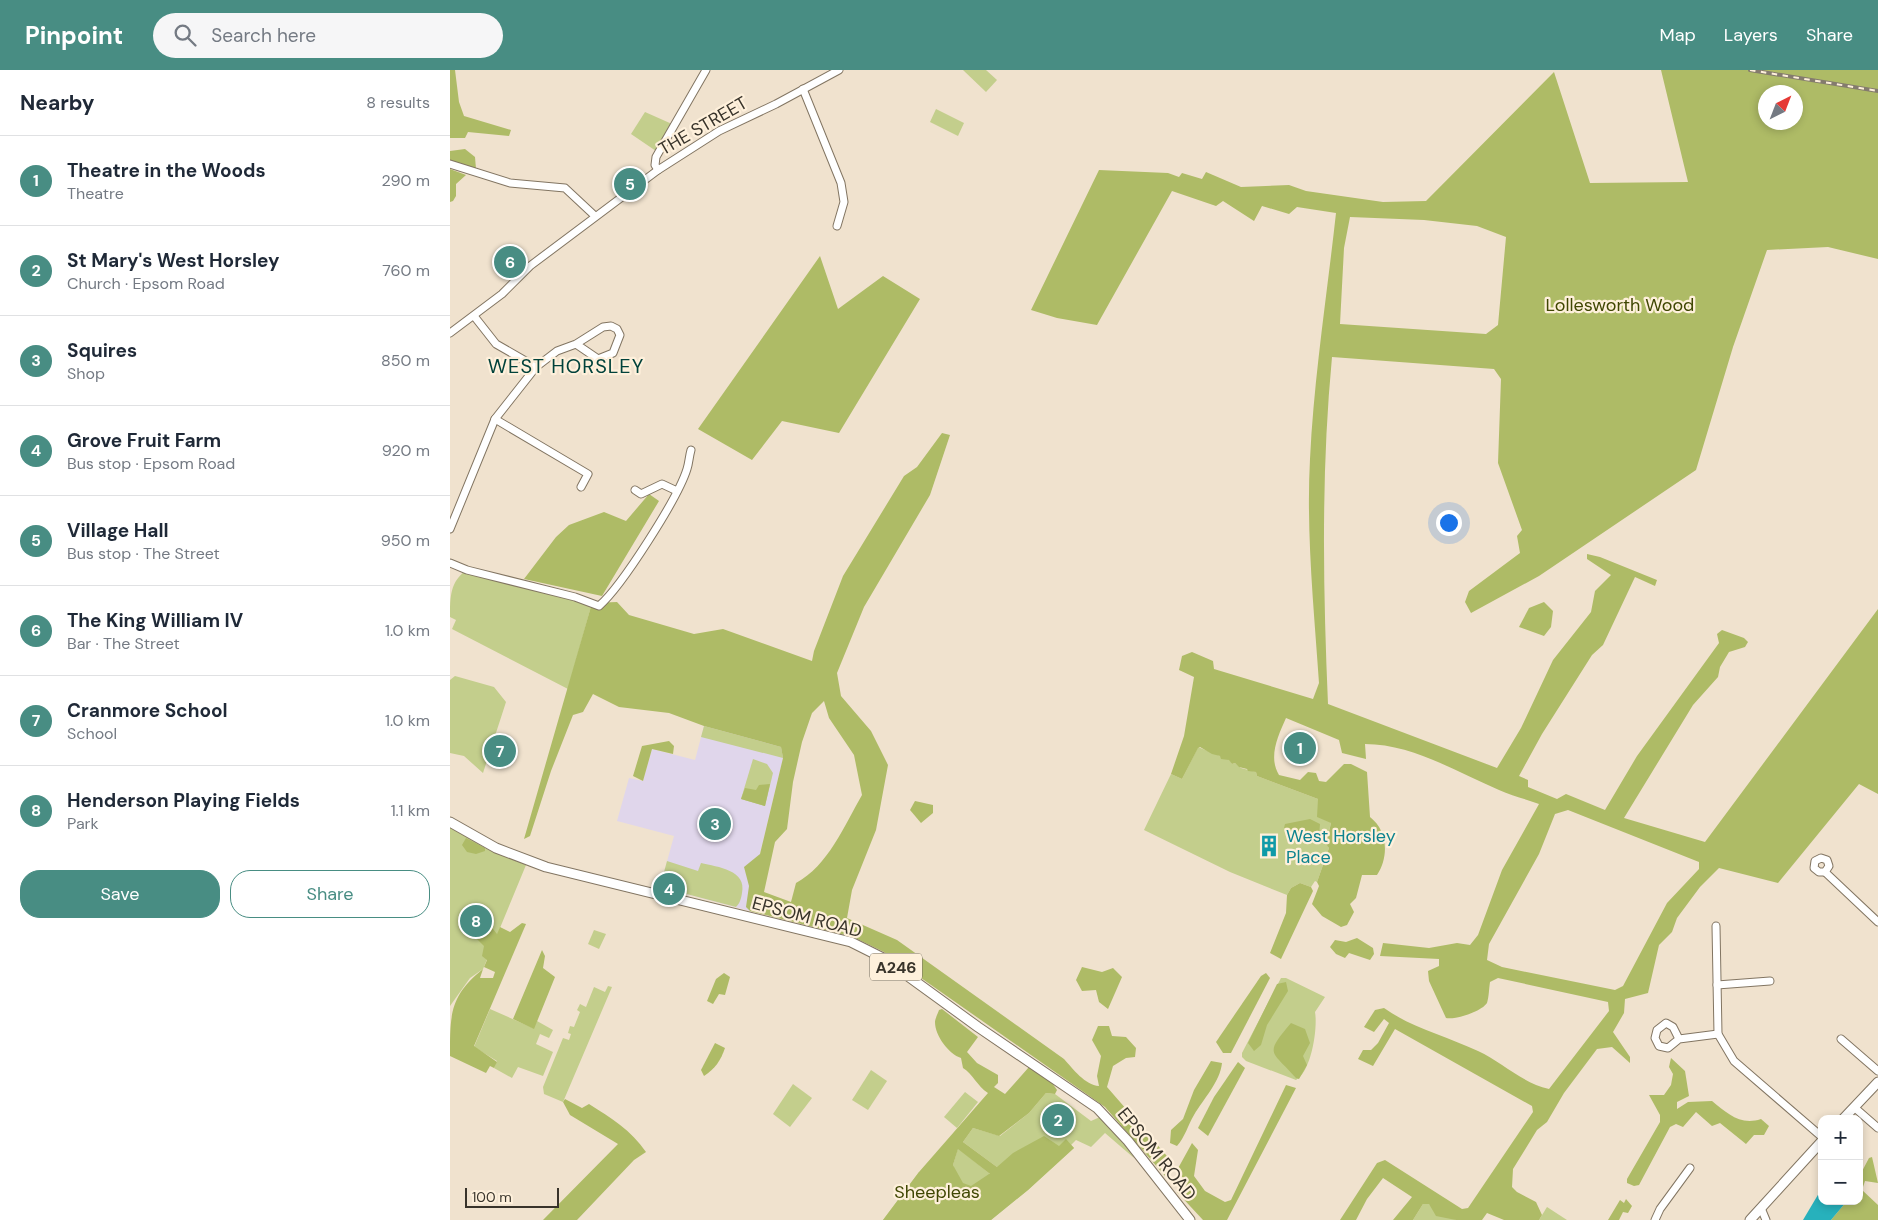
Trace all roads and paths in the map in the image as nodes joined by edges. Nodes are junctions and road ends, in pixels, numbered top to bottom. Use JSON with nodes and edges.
{"nodes":[{"id":1,"x":706,"y":70,"type":"edge"},
{"id":2,"x":839,"y":70,"type":"edge"},
{"id":3,"x":803,"y":90,"type":"junction"},
{"id":4,"x":450,"y":164,"type":"edge"},
{"id":5,"x":658,"y":170,"type":"junction"},
{"id":6,"x":595,"y":216,"type":"junction"},
{"id":7,"x":837,"y":226,"type":"dead end"},
{"id":8,"x":474,"y":316,"type":"junction"},
{"id":9,"x":450,"y":333,"type":"edge"},
{"id":10,"x":576,"y":344,"type":"junction"},
{"id":11,"x":536,"y":367,"type":"junction"},
{"id":12,"x":495,"y":419,"type":"junction"},
{"id":13,"x":690,"y":450,"type":"dead end"},
{"id":14,"x":581,"y":487,"type":"dead end"},
{"id":15,"x":635,"y":490,"type":"dead end"},
{"id":16,"x":677,"y":491,"type":"junction"},
{"id":17,"x":450,"y":529,"type":"edge"},
{"id":18,"x":450,"y":563,"type":"edge"},
{"id":19,"x":450,"y":822,"type":"edge"},
{"id":20,"x":1825,"y":872,"type":"dead end"},
{"id":21,"x":1878,"y":922,"type":"edge"},
{"id":22,"x":1716,"y":926,"type":"dead end"},
{"id":23,"x":1770,"y":982,"type":"dead end"},
{"id":24,"x":1717,"y":986,"type":"junction"},
{"id":25,"x":1718,"y":1034,"type":"junction"},
{"id":26,"x":1679,"y":1039,"type":"dead end"},
{"id":27,"x":1840,"y":1039,"type":"dead end"},
{"id":28,"x":1878,"y":1071,"type":"edge"},
{"id":29,"x":1878,"y":1082,"type":"edge"},
{"id":30,"x":1855,"y":1108,"type":"junction"},
{"id":31,"x":1847,"y":1115,"type":"edge"},
{"id":32,"x":1878,"y":1128,"type":"edge"},
{"id":33,"x":1818,"y":1135,"type":"edge"},
{"id":34,"x":1818,"y":1144,"type":"edge"},
{"id":35,"x":1690,"y":1168,"type":"dead end"},
{"id":36,"x":1761,"y":1208,"type":"junction"},
{"id":37,"x":1190,"y":1220,"type":"edge"},
{"id":38,"x":1655,"y":1220,"type":"edge"},
{"id":39,"x":1750,"y":1220,"type":"edge"},
{"id":40,"x":1766,"y":1220,"type":"edge"}],
"edges":[{"from":1,"to":5,"type":"street"},
{"from":2,"to":3,"type":"street","name":"THE STREET"},
{"from":3,"to":5,"type":"street","name":"THE STREET"},
{"from":3,"to":7,"type":"street"},
{"from":4,"to":6,"type":"street"},
{"from":5,"to":6,"type":"street","name":"THE STREET"},
{"from":6,"to":8,"type":"street","name":"THE STREET"},
{"from":8,"to":9,"type":"street","name":"THE STREET"},
{"from":8,"to":11,"type":"street"},
{"from":10,"to":10,"type":"street"},
{"from":10,"to":11,"type":"street"},
{"from":11,"to":12,"type":"street"},
{"from":12,"to":14,"type":"street"},
{"from":12,"to":17,"type":"street"},
{"from":13,"to":16,"type":"street"},
{"from":15,"to":16,"type":"street"},
{"from":16,"to":18,"type":"street"},
{"from":19,"to":37,"type":"main road","name":"EPSOM ROAD","number":"A246"},
{"from":20,"to":21,"type":"street"},
{"from":22,"to":24,"type":"street"},
{"from":23,"to":24,"type":"street"},
{"from":24,"to":25,"type":"street"},
{"from":25,"to":26,"type":"street"},
{"from":25,"to":33,"type":"street"},
{"from":27,"to":28,"type":"street"},
{"from":29,"to":30,"type":"main road"},
{"from":30,"to":31,"type":"main road"},
{"from":30,"to":32,"type":"street"},
{"from":34,"to":36,"type":"main road"},
{"from":35,"to":38,"type":"street"},
{"from":36,"to":39,"type":"main road"},
{"from":36,"to":40,"type":"street"}]}
